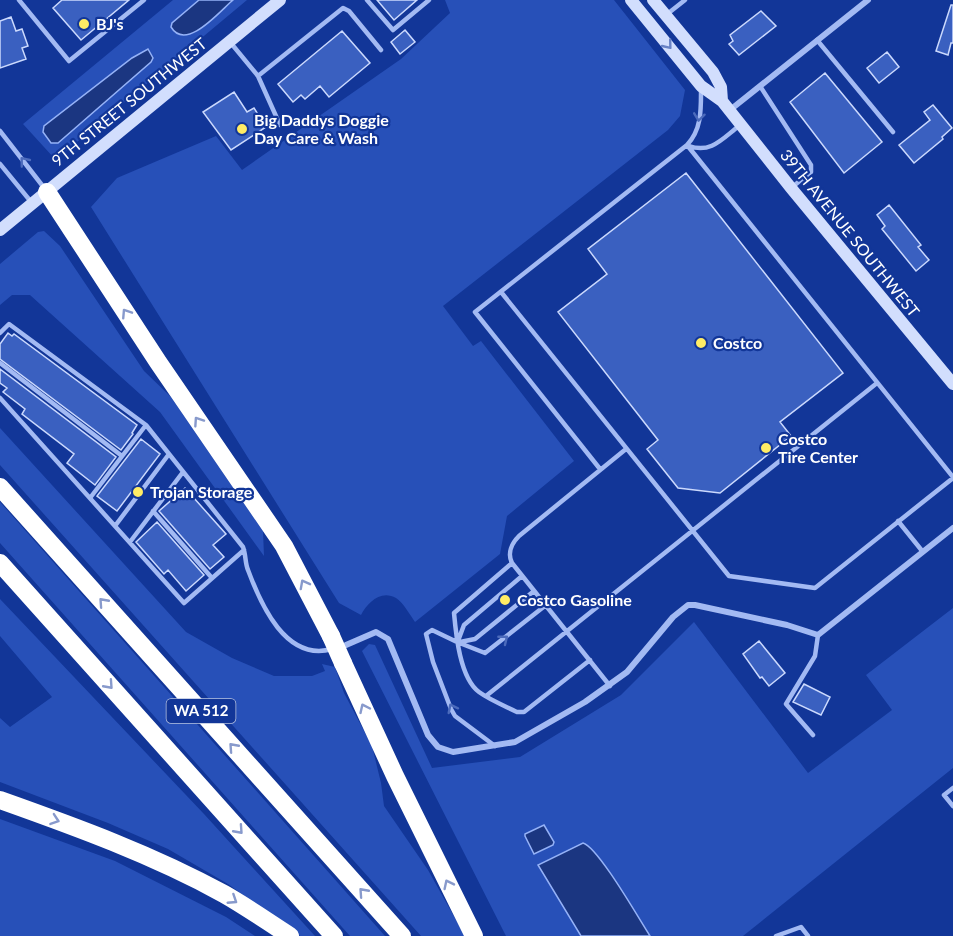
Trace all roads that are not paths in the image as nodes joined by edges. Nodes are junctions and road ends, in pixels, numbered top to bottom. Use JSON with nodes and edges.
{"nodes":[{"id":1,"x":19,"y":0,"type":"edge"},
{"id":2,"x":144,"y":0,"type":"edge"},
{"id":3,"x":280,"y":0,"type":"edge"},
{"id":4,"x":367,"y":0,"type":"edge"},
{"id":5,"x":417,"y":0,"type":"edge"},
{"id":6,"x":429,"y":0,"type":"edge"},
{"id":7,"x":631,"y":0,"type":"edge"},
{"id":8,"x":654,"y":0,"type":"edge"},
{"id":9,"x":685,"y":0,"type":"edge"},
{"id":10,"x":868,"y":0,"type":"edge"},
{"id":11,"x":422,"y":6,"type":"junction"},
{"id":12,"x":666,"y":15,"type":"junction"},
{"id":13,"x":817,"y":40,"type":"junction"},
{"id":14,"x":230,"y":41,"type":"junction"},
{"id":15,"x":381,"y":50,"type":"dead end"},
{"id":16,"x":258,"y":76,"type":"junction"},
{"id":17,"x":701,"y":86,"type":"junction"},
{"id":18,"x":760,"y":86,"type":"junction"},
{"id":19,"x":726,"y":106,"type":"junction"},
{"id":20,"x":741,"y":124,"type":"junction"},
{"id":21,"x":280,"y":125,"type":"dead end"},
{"id":22,"x":0,"y":131,"type":"edge"},
{"id":23,"x":893,"y":132,"type":"dead end"},
{"id":24,"x":687,"y":145,"type":"junction"},
{"id":25,"x":0,"y":164,"type":"edge"},
{"id":26,"x":791,"y":188,"type":"junction"},
{"id":27,"x":47,"y":192,"type":"junction"},
{"id":28,"x":32,"y":204,"type":"junction"},
{"id":29,"x":0,"y":230,"type":"edge"},
{"id":30,"x":501,"y":292,"type":"junction"},
{"id":31,"x":0,"y":333,"type":"edge"},
{"id":32,"x":0,"y":363,"type":"edge"},
{"id":33,"x":877,"y":383,"type":"junction"},
{"id":34,"x":953,"y":384,"type":"edge"},
{"id":35,"x":0,"y":398,"type":"edge"},
{"id":36,"x":146,"y":425,"type":"junction"},
{"id":37,"x":626,"y":448,"type":"junction"},
{"id":38,"x":169,"y":454,"type":"junction"},
{"id":39,"x":122,"y":456,"type":"junction"},
{"id":40,"x":600,"y":469,"type":"junction"},
{"id":41,"x":183,"y":472,"type":"junction"},
{"id":42,"x":953,"y":477,"type":"edge"},
{"id":43,"x":0,"y":486,"type":"edge"},
{"id":44,"x":90,"y":498,"type":"junction"},
{"id":45,"x":153,"y":512,"type":"junction"},
{"id":46,"x":898,"y":521,"type":"junction"},
{"id":47,"x":115,"y":526,"type":"junction"},
{"id":48,"x":953,"y":528,"type":"edge"},
{"id":49,"x":693,"y":531,"type":"junction"},
{"id":50,"x":130,"y":543,"type":"junction"},
{"id":51,"x":244,"y":550,"type":"junction"},
{"id":52,"x":923,"y":552,"type":"junction"},
{"id":53,"x":0,"y":563,"type":"edge"},
{"id":54,"x":512,"y":563,"type":"junction"},
{"id":55,"x":522,"y":576,"type":"junction"},
{"id":56,"x":212,"y":578,"type":"junction"},
{"id":57,"x":534,"y":591,"type":"junction"},
{"id":58,"x":546,"y":605,"type":"junction"},
{"id":59,"x":567,"y":632,"type":"junction"},
{"id":60,"x":818,"y":635,"type":"junction"},
{"id":61,"x":339,"y":640,"type":"junction"},
{"id":62,"x":457,"y":642,"type":"junction"},
{"id":63,"x":590,"y":660,"type":"junction"},
{"id":64,"x":610,"y":686,"type":"junction"},
{"id":65,"x":486,"y":696,"type":"junction"},
{"id":66,"x":813,"y":735,"type":"dead end"},
{"id":67,"x":495,"y":746,"type":"junction"},
{"id":68,"x":953,"y":788,"type":"edge"},
{"id":69,"x":0,"y":800,"type":"edge"},
{"id":70,"x":953,"y":806,"type":"edge"},
{"id":71,"x":290,"y":936,"type":"edge"},
{"id":72,"x":334,"y":936,"type":"edge"},
{"id":73,"x":402,"y":936,"type":"edge"},
{"id":74,"x":474,"y":936,"type":"edge"},
{"id":75,"x":776,"y":936,"type":"edge"},
{"id":76,"x":808,"y":936,"type":"edge"}],
"edges":[{"from":1,"to":2,"type":"lane"},
{"from":3,"to":14,"type":"main road","name":"9TH STREET SOUTHWEST"},
{"from":4,"to":11,"type":"lane"},
{"from":5,"to":11,"type":"lane"},
{"from":6,"to":11,"type":"lane"},
{"from":7,"to":17,"type":"main road","name":"39TH AVENUE SOUTHWEST","one_way":true},
{"from":8,"to":12,"type":"main road","name":"39TH AVENUE SOUTHWEST"},
{"from":9,"to":12,"type":"lane"},
{"from":10,"to":13,"type":"street"},
{"from":12,"to":19,"type":"main road","name":"39TH AVENUE SOUTHWEST"},
{"from":13,"to":18,"type":"street"},
{"from":13,"to":23,"type":"lane"},
{"from":14,"to":16,"type":"lane"},
{"from":14,"to":27,"type":"main road","name":"9TH STREET SOUTHWEST"},
{"from":15,"to":16,"type":"lane"},
{"from":16,"to":21,"type":"lane"},
{"from":17,"to":19,"type":"main road","name":"39TH AVENUE SOUTHWEST"},
{"from":17,"to":24,"type":"lane","one_way":true},
{"from":18,"to":19,"type":"street"},
{"from":18,"to":26,"type":"lane"},
{"from":19,"to":20,"type":"main road","name":"39TH AVENUE SOUTHWEST"},
{"from":20,"to":24,"type":"lane"},
{"from":20,"to":26,"type":"main road","name":"39TH AVENUE SOUTHWEST"},
{"from":27,"to":22,"type":"lane","one_way":true},
{"from":24,"to":30,"type":"lane"},
{"from":24,"to":33,"type":"lane"},
{"from":25,"to":28,"type":"lane"},
{"from":26,"to":34,"type":"main road","name":"39TH AVENUE SOUTHWEST"},
{"from":27,"to":28,"type":"main road","name":"9TH STREET SOUTHWEST"},
{"from":61,"to":27,"type":"highway","one_way":true},
{"from":28,"to":29,"type":"main road","name":"9TH STREET SOUTHWEST"},
{"from":30,"to":37,"type":"lane"},
{"from":30,"to":40,"type":"lane"},
{"from":31,"to":36,"type":"lane"},
{"from":32,"to":39,"type":"lane"},
{"from":33,"to":42,"type":"lane"},
{"from":33,"to":49,"type":"lane"},
{"from":35,"to":44,"type":"lane"},
{"from":36,"to":38,"type":"lane"},
{"from":36,"to":39,"type":"lane"},
{"from":37,"to":40,"type":"lane"},
{"from":37,"to":49,"type":"lane"},
{"from":38,"to":41,"type":"lane"},
{"from":38,"to":47,"type":"lane"},
{"from":39,"to":44,"type":"lane"},
{"from":40,"to":54,"type":"lane"},
{"from":41,"to":45,"type":"lane"},
{"from":41,"to":51,"type":"lane"},
{"from":42,"to":46,"type":"lane"},
{"from":73,"to":43,"type":"highway","number":"WA 512","one_way":true},
{"from":44,"to":47,"type":"lane"},
{"from":45,"to":50,"type":"lane"},
{"from":45,"to":56,"type":"lane"},
{"from":46,"to":49,"type":"lane"},
{"from":46,"to":52,"type":"lane"},
{"from":47,"to":50,"type":"lane"},
{"from":48,"to":52,"type":"street"},
{"from":49,"to":59,"type":"lane"},
{"from":50,"to":56,"type":"lane"},
{"from":51,"to":56,"type":"lane"},
{"from":51,"to":61,"type":"lane"},
{"from":52,"to":60,"type":"street"},
{"from":53,"to":72,"type":"highway","number":"WA 512","one_way":true},
{"from":54,"to":55,"type":"lane"},
{"from":54,"to":62,"type":"lane"},
{"from":55,"to":57,"type":"lane"},
{"from":55,"to":62,"type":"lane"},
{"from":57,"to":58,"type":"lane"},
{"from":57,"to":62,"type":"lane"},
{"from":58,"to":59,"type":"lane"},
{"from":62,"to":58,"type":"lane","one_way":true},
{"from":59,"to":63,"type":"lane"},
{"from":59,"to":65,"type":"lane"},
{"from":60,"to":64,"type":"street"},
{"from":60,"to":66,"type":"lane"},
{"from":61,"to":67,"type":"street"},
{"from":74,"to":61,"type":"highway","one_way":true,"bridge":true},
{"from":62,"to":65,"type":"lane"},
{"from":67,"to":62,"type":"lane","one_way":true},
{"from":63,"to":64,"type":"lane"},
{"from":63,"to":65,"type":"lane"},
{"from":64,"to":67,"type":"street"},
{"from":68,"to":70,"type":"lane"},
{"from":69,"to":71,"type":"highway","one_way":true},
{"from":75,"to":76,"type":"lane"}]}
